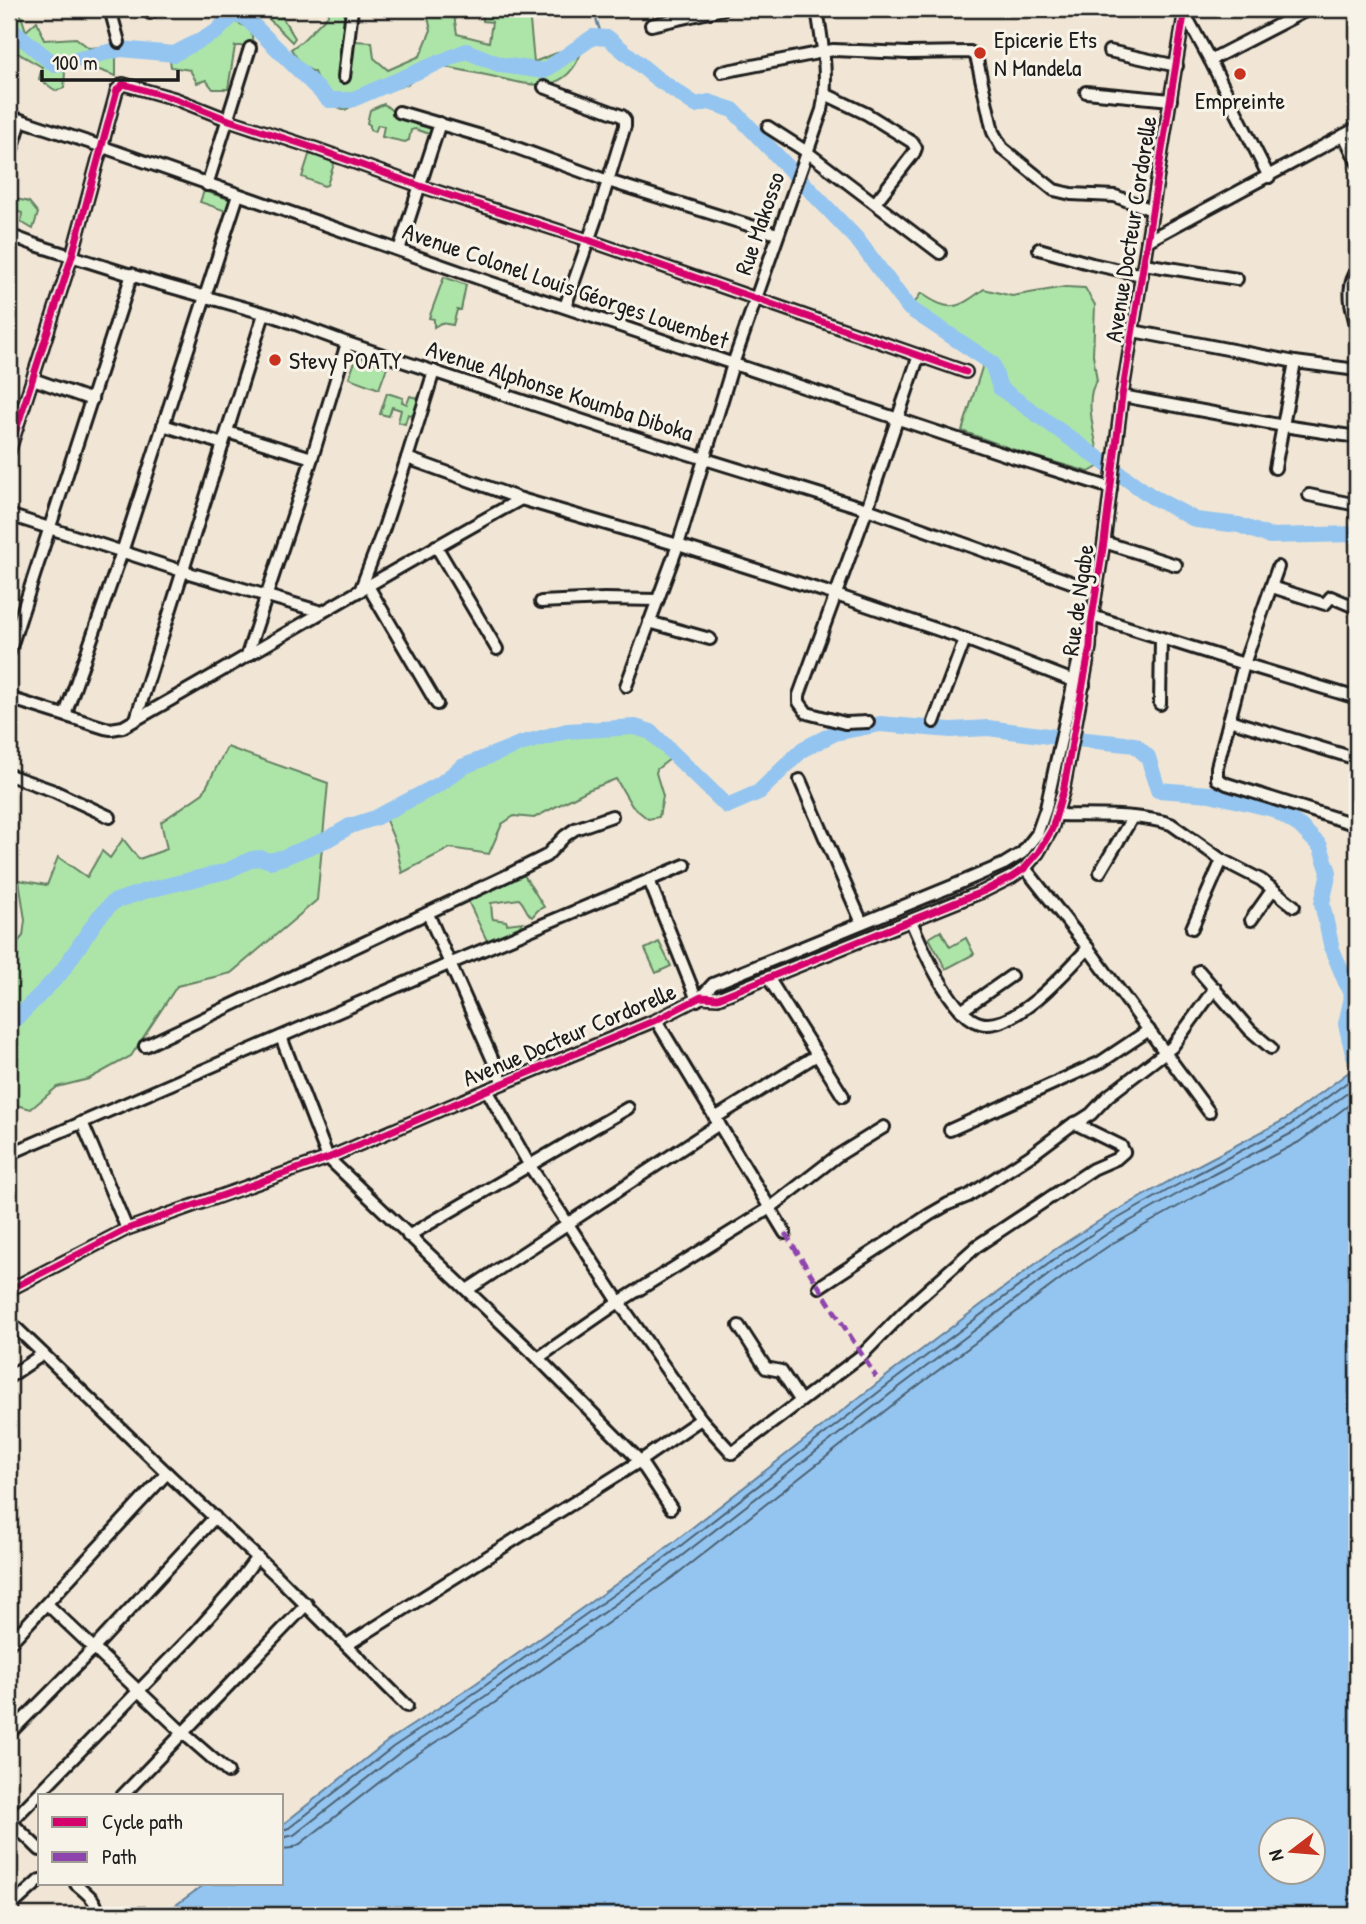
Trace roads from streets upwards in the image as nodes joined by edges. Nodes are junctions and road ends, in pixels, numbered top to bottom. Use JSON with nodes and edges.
{"nodes":[{"id":1,"x":110,"y":9,"type":"edge"},
{"id":2,"x":352,"y":9,"type":"edge"},
{"id":3,"x":723,"y":9,"type":"edge"},
{"id":4,"x":817,"y":9,"type":"edge"},
{"id":5,"x":1170,"y":9,"type":"edge"},
{"id":6,"x":1309,"y":9,"type":"edge"},
{"id":7,"x":1185,"y":11,"type":"edge"},
{"id":8,"x":651,"y":25,"type":"dead end"},
{"id":9,"x":120,"y":42,"type":"dead end"},
{"id":10,"x":250,"y":48,"type":"dead end"},
{"id":11,"x":824,"y":51,"type":"junction"},
{"id":12,"x":1109,"y":51,"type":"dead end"},
{"id":13,"x":1210,"y":60,"type":"junction"},
{"id":14,"x":1177,"y":66,"type":"junction"},
{"id":15,"x":722,"y":72,"type":"dead end"},
{"id":16,"x":344,"y":77,"type":"dead end"},
{"id":17,"x":544,"y":87,"type":"dead end"},
{"id":18,"x":1086,"y":92,"type":"dead end"},
{"id":19,"x":825,"y":94,"type":"junction"},
{"id":20,"x":1171,"y":100,"type":"junction"},
{"id":21,"x":399,"y":112,"type":"dead end"},
{"id":22,"x":9,"y":116,"type":"edge"},
{"id":23,"x":229,"y":120,"type":"junction"},
{"id":24,"x":21,"y":121,"type":"junction"},
{"id":25,"x":440,"y":124,"type":"junction"},
{"id":26,"x":768,"y":127,"type":"dead end"},
{"id":27,"x":1357,"y":128,"type":"edge"},
{"id":28,"x":1344,"y":135,"type":"junction"},
{"id":29,"x":103,"y":147,"type":"junction"},
{"id":30,"x":807,"y":152,"type":"junction"},
{"id":31,"x":9,"y":159,"type":"edge"},
{"id":32,"x":1357,"y":162,"type":"edge"},
{"id":33,"x":1269,"y":177,"type":"junction"},
{"id":34,"x":608,"y":181,"type":"junction"},
{"id":35,"x":207,"y":184,"type":"junction"},
{"id":36,"x":420,"y":186,"type":"junction"},
{"id":37,"x":238,"y":195,"type":"junction"},
{"id":38,"x":875,"y":203,"type":"junction"},
{"id":39,"x":1152,"y":210,"type":"junction"},
{"id":40,"x":777,"y":234,"type":"junction"},
{"id":41,"x":9,"y":235,"type":"edge"},
{"id":42,"x":588,"y":240,"type":"junction"},
{"id":43,"x":1147,"y":241,"type":"junction"},
{"id":44,"x":1039,"y":249,"type":"dead end"},
{"id":45,"x":399,"y":250,"type":"junction"},
{"id":46,"x":940,"y":253,"type":"dead end"},
{"id":47,"x":72,"y":256,"type":"junction"},
{"id":48,"x":1143,"y":269,"type":"junction"},
{"id":49,"x":132,"y":274,"type":"junction"},
{"id":50,"x":1355,"y":274,"type":"edge"},
{"id":51,"x":1237,"y":279,"type":"dead end"},
{"id":52,"x":205,"y":296,"type":"junction"},
{"id":53,"x":755,"y":299,"type":"junction"},
{"id":54,"x":565,"y":307,"type":"junction"},
{"id":55,"x":264,"y":314,"type":"junction"},
{"id":56,"x":1357,"y":327,"type":"edge"},
{"id":57,"x":1133,"y":331,"type":"junction"},
{"id":58,"x":347,"y":344,"type":"junction"},
{"id":59,"x":919,"y":355,"type":"junction"},
{"id":60,"x":1294,"y":362,"type":"junction"},
{"id":61,"x":733,"y":364,"type":"junction"},
{"id":62,"x":1357,"y":370,"type":"edge"},
{"id":63,"x":434,"y":371,"type":"junction"},
{"id":64,"x":966,"y":372,"type":"dead end"},
{"id":65,"x":33,"y":379,"type":"junction"},
{"id":66,"x":1122,"y":396,"type":"junction"},
{"id":67,"x":92,"y":400,"type":"junction"},
{"id":68,"x":897,"y":418,"type":"junction"},
{"id":69,"x":163,"y":425,"type":"junction"},
{"id":70,"x":1284,"y":426,"type":"junction"},
{"id":71,"x":227,"y":432,"type":"junction"},
{"id":72,"x":1357,"y":437,"type":"edge"},
{"id":73,"x":223,"y":444,"type":"junction"},
{"id":74,"x":9,"y":453,"type":"edge"},
{"id":75,"x":1116,"y":456,"type":"joint"},
{"id":76,"x":312,"y":458,"type":"junction"},
{"id":77,"x":407,"y":458,"type":"junction"},
{"id":78,"x":704,"y":459,"type":"junction"},
{"id":79,"x":1275,"y":468,"type":"dead end"},
{"id":80,"x":1111,"y":484,"type":"junction"},
{"id":81,"x":1309,"y":495,"type":"dead end"},
{"id":82,"x":521,"y":499,"type":"junction"},
{"id":83,"x":1357,"y":505,"type":"edge"},
{"id":84,"x":867,"y":509,"type":"junction"},
{"id":85,"x":9,"y":515,"type":"edge"},
{"id":86,"x":50,"y":528,"type":"junction"},
{"id":87,"x":1104,"y":542,"type":"junction"},
{"id":88,"x":678,"y":545,"type":"junction"},
{"id":89,"x":436,"y":546,"type":"junction"},
{"id":90,"x":122,"y":552,"type":"junction"},
{"id":91,"x":1175,"y":565,"type":"dead end"},
{"id":92,"x":1278,"y":567,"type":"dead end"},
{"id":93,"x":182,"y":571,"type":"junction"},
{"id":94,"x":1272,"y":587,"type":"junction"},
{"id":95,"x":364,"y":588,"type":"junction"},
{"id":96,"x":1096,"y":592,"type":"junction"},
{"id":97,"x":836,"y":595,"type":"junction"},
{"id":98,"x":266,"y":596,"type":"junction"},
{"id":99,"x":658,"y":600,"type":"junction"},
{"id":100,"x":541,"y":602,"type":"dead end"},
{"id":101,"x":1357,"y":608,"type":"edge"},
{"id":102,"x":322,"y":612,"type":"junction"},
{"id":103,"x":1092,"y":620,"type":"junction"},
{"id":104,"x":649,"y":622,"type":"junction"},
{"id":105,"x":1161,"y":638,"type":"junction"},
{"id":106,"x":710,"y":639,"type":"dead end"},
{"id":107,"x":965,"y":639,"type":"junction"},
{"id":108,"x":497,"y":649,"type":"dead end"},
{"id":109,"x":9,"y":653,"type":"edge"},
{"id":110,"x":247,"y":656,"type":"junction"},
{"id":111,"x":1244,"y":664,"type":"junction"},
{"id":112,"x":1079,"y":683,"type":"junction"},
{"id":113,"x":626,"y":686,"type":"dead end"},
{"id":114,"x":9,"y":698,"type":"edge"},
{"id":115,"x":1357,"y":698,"type":"edge"},
{"id":116,"x":437,"y":704,"type":"dead end"},
{"id":117,"x":1160,"y":704,"type":"dead end"},
{"id":118,"x":65,"y":715,"type":"junction"},
{"id":119,"x":136,"y":719,"type":"junction"},
{"id":120,"x":1229,"y":720,"type":"junction"},
{"id":121,"x":868,"y":722,"type":"dead end"},
{"id":122,"x":934,"y":722,"type":"dead end"},
{"id":123,"x":1065,"y":748,"type":"junction"},
{"id":124,"x":1357,"y":759,"type":"edge"},
{"id":125,"x":9,"y":775,"type":"edge"},
{"id":126,"x":800,"y":780,"type":"dead end"},
{"id":127,"x":1057,"y":815,"type":"junction"},
{"id":128,"x":612,"y":816,"type":"dead end"},
{"id":129,"x":110,"y":817,"type":"dead end"},
{"id":130,"x":1132,"y":818,"type":"junction"},
{"id":131,"x":1357,"y":825,"type":"edge"},
{"id":132,"x":1223,"y":860,"type":"junction"},
{"id":133,"x":685,"y":865,"type":"dead end"},
{"id":134,"x":1026,"y":868,"type":"junction"},
{"id":135,"x":1100,"y":872,"type":"dead end"},
{"id":136,"x":649,"y":880,"type":"junction"},
{"id":137,"x":1273,"y":889,"type":"junction"},
{"id":138,"x":1294,"y":905,"type":"dead end"},
{"id":139,"x":428,"y":914,"type":"junction"},
{"id":140,"x":1251,"y":920,"type":"dead end"},
{"id":141,"x":911,"y":921,"type":"junction"},
{"id":142,"x":862,"y":923,"type":"junction"},
{"id":143,"x":1192,"y":928,"type":"dead end"},
{"id":144,"x":1088,"y":948,"type":"junction"},
{"id":145,"x":449,"y":964,"type":"junction"},
{"id":146,"x":1199,"y":971,"type":"dead end"},
{"id":147,"x":1011,"y":976,"type":"dead end"},
{"id":148,"x":769,"y":979,"type":"junction"},
{"id":149,"x":1215,"y":988,"type":"junction"},
{"id":150,"x":699,"y":999,"type":"junction"},
{"id":151,"x":961,"y":1011,"type":"junction"},
{"id":152,"x":656,"y":1020,"type":"junction"},
{"id":153,"x":1149,"y":1030,"type":"junction"},
{"id":154,"x":281,"y":1037,"type":"junction"},
{"id":155,"x":145,"y":1046,"type":"dead end"},
{"id":156,"x":1271,"y":1048,"type":"dead end"},
{"id":157,"x":1165,"y":1052,"type":"junction"},
{"id":158,"x":817,"y":1055,"type":"junction"},
{"id":159,"x":503,"y":1083,"type":"junction"},
{"id":160,"x":486,"y":1090,"type":"junction"},
{"id":161,"x":843,"y":1096,"type":"dead end"},
{"id":162,"x":628,"y":1108,"type":"dead end"},
{"id":163,"x":1209,"y":1112,"type":"dead end"},
{"id":164,"x":717,"y":1121,"type":"junction"},
{"id":165,"x":82,"y":1122,"type":"junction"},
{"id":166,"x":1074,"y":1123,"type":"junction"},
{"id":167,"x":884,"y":1127,"type":"dead end"},
{"id":168,"x":950,"y":1130,"type":"dead end"},
{"id":169,"x":9,"y":1154,"type":"edge"},
{"id":170,"x":328,"y":1158,"type":"junction"},
{"id":171,"x":530,"y":1166,"type":"junction"},
{"id":172,"x":771,"y":1208,"type":"junction"},
{"id":173,"x":568,"y":1225,"type":"junction"},
{"id":174,"x":127,"y":1229,"type":"junction"},
{"id":175,"x":785,"y":1233,"type":"dead end"},
{"id":176,"x":408,"y":1236,"type":"junction"},
{"id":177,"x":819,"y":1287,"type":"dead end"},
{"id":178,"x":9,"y":1290,"type":"edge"},
{"id":179,"x":467,"y":1290,"type":"junction"},
{"id":180,"x":619,"y":1301,"type":"junction"},
{"id":181,"x":9,"y":1321,"type":"edge"},
{"id":182,"x":739,"y":1326,"type":"dead end"},
{"id":183,"x":43,"y":1354,"type":"junction"},
{"id":184,"x":538,"y":1358,"type":"junction"},
{"id":185,"x":9,"y":1377,"type":"edge"},
{"id":186,"x":800,"y":1400,"type":"junction"},
{"id":187,"x":701,"y":1419,"type":"junction"},
{"id":188,"x":640,"y":1461,"type":"junction"},
{"id":189,"x":167,"y":1473,"type":"junction"},
{"id":190,"x":671,"y":1508,"type":"dead end"},
{"id":191,"x":215,"y":1517,"type":"junction"},
{"id":192,"x":257,"y":1557,"type":"junction"},
{"id":193,"x":47,"y":1604,"type":"junction"},
{"id":194,"x":307,"y":1604,"type":"junction"},
{"id":195,"x":9,"y":1644,"type":"edge"},
{"id":196,"x":347,"y":1645,"type":"junction"},
{"id":197,"x":93,"y":1649,"type":"junction"},
{"id":198,"x":138,"y":1690,"type":"junction"},
{"id":199,"x":407,"y":1706,"type":"dead end"},
{"id":200,"x":182,"y":1732,"type":"junction"},
{"id":201,"x":9,"y":1734,"type":"edge"},
{"id":202,"x":228,"y":1772,"type":"dead end"},
{"id":203,"x":124,"y":1794,"type":"edge"},
{"id":204,"x":10,"y":1822,"type":"edge"},
{"id":205,"x":38,"y":1848,"type":"edge"},
{"id":206,"x":38,"y":1882,"type":"edge"},
{"id":207,"x":77,"y":1885,"type":"edge"},
{"id":208,"x":9,"y":1908,"type":"edge"},
{"id":209,"x":97,"y":1915,"type":"edge"}],
"edges":[{"from":1,"to":9,"type":"street"},
{"from":2,"to":16,"type":"street"},
{"from":3,"to":8,"type":"street"},
{"from":4,"to":11,"type":"street","name":"Rue Makosso"},
{"from":5,"to":7,"type":"street"},
{"from":6,"to":13,"type":"street"},
{"from":7,"to":13,"type":"street"},
{"from":7,"to":14,"type":"street","name":"Avenue Docteur Cordorelle"},
{"from":10,"to":23,"type":"street"},
{"from":11,"to":15,"type":"street"},
{"from":11,"to":19,"type":"street","name":"Rue Makosso"},
{"from":11,"to":39,"type":"street"},
{"from":12,"to":14,"type":"street"},
{"from":13,"to":33,"type":"street"},
{"from":14,"to":20,"type":"street","name":"Avenue Docteur Cordorelle"},
{"from":17,"to":34,"type":"street"},
{"from":18,"to":20,"type":"street"},
{"from":19,"to":30,"type":"street","name":"Rue Makosso"},
{"from":19,"to":38,"type":"street"},
{"from":20,"to":39,"type":"street","name":"Avenue Docteur Cordorelle"},
{"from":21,"to":25,"type":"street"},
{"from":22,"to":24,"type":"street","name":"Avenue Colonel Louis Géorges Louembet"},
{"from":23,"to":29,"type":"street"},
{"from":23,"to":35,"type":"street"},
{"from":23,"to":36,"type":"street"},
{"from":24,"to":29,"type":"street","name":"Avenue Colonel Louis Géorges Louembet"},
{"from":24,"to":31,"type":"street"},
{"from":25,"to":34,"type":"street"},
{"from":25,"to":36,"type":"street"},
{"from":26,"to":30,"type":"street"},
{"from":27,"to":28,"type":"street"},
{"from":28,"to":32,"type":"street"},
{"from":28,"to":33,"type":"street"},
{"from":29,"to":35,"type":"street","name":"Avenue Colonel Louis Géorges Louembet"},
{"from":29,"to":47,"type":"street"},
{"from":30,"to":38,"type":"street"},
{"from":30,"to":40,"type":"street","name":"Rue Makosso"},
{"from":33,"to":43,"type":"street"},
{"from":34,"to":40,"type":"street"},
{"from":34,"to":42,"type":"street"},
{"from":35,"to":37,"type":"street","name":"Avenue Colonel Louis Géorges Louembet"},
{"from":36,"to":42,"type":"street"},
{"from":36,"to":45,"type":"street"},
{"from":37,"to":45,"type":"street","name":"Avenue Colonel Louis Géorges Louembet"},
{"from":37,"to":52,"type":"street"},
{"from":38,"to":46,"type":"street"},
{"from":39,"to":43,"type":"street","name":"Avenue Docteur Cordorelle"},
{"from":40,"to":53,"type":"street","name":"Rue Makosso"},
{"from":41,"to":47,"type":"street","name":"Avenue Alphonse Koumba Diboka"},
{"from":42,"to":53,"type":"street"},
{"from":42,"to":54,"type":"street"},
{"from":43,"to":48,"type":"street","name":"Avenue Docteur Cordorelle"},
{"from":44,"to":48,"type":"street"},
{"from":45,"to":54,"type":"street","name":"Avenue Colonel Louis Géorges Louembet"},
{"from":47,"to":49,"type":"street","name":"Avenue Alphonse Koumba Diboka"},
{"from":47,"to":65,"type":"street"},
{"from":48,"to":51,"type":"street"},
{"from":48,"to":57,"type":"street","name":"Avenue Docteur Cordorelle"},
{"from":49,"to":52,"type":"street","name":"Avenue Alphonse Koumba Diboka"},
{"from":49,"to":67,"type":"street"},
{"from":50,"to":56,"type":"street"},
{"from":52,"to":55,"type":"street","name":"Avenue Alphonse Koumba Diboka"},
{"from":52,"to":69,"type":"street"},
{"from":53,"to":59,"type":"street"},
{"from":53,"to":61,"type":"street","name":"Rue Makosso"},
{"from":54,"to":61,"type":"street","name":"Avenue Colonel Louis Géorges Louembet"},
{"from":55,"to":58,"type":"street","name":"Avenue Alphonse Koumba Diboka"},
{"from":55,"to":71,"type":"street"},
{"from":57,"to":60,"type":"street"},
{"from":57,"to":66,"type":"street","name":"Avenue Docteur Cordorelle"},
{"from":58,"to":63,"type":"street","name":"Avenue Alphonse Koumba Diboka"},
{"from":58,"to":76,"type":"street"},
{"from":59,"to":64,"type":"street"},
{"from":59,"to":68,"type":"street"},
{"from":60,"to":62,"type":"street"},
{"from":60,"to":70,"type":"street"},
{"from":61,"to":68,"type":"street","name":"Avenue Colonel Louis Géorges Louembet"},
{"from":61,"to":78,"type":"street","name":"Rue Makosso"},
{"from":63,"to":77,"type":"street"},
{"from":63,"to":78,"type":"street","name":"Avenue Alphonse Koumba Diboka"},
{"from":65,"to":67,"type":"street"},
{"from":65,"to":74,"type":"street"},
{"from":66,"to":70,"type":"street"},
{"from":66,"to":75,"type":"street","name":"Avenue Docteur Cordorelle"},
{"from":67,"to":86,"type":"street"},
{"from":68,"to":80,"type":"street","name":"Avenue Colonel Louis Géorges Louembet"},
{"from":68,"to":84,"type":"street"},
{"from":69,"to":73,"type":"street"},
{"from":69,"to":90,"type":"street"},
{"from":70,"to":72,"type":"street"},
{"from":70,"to":79,"type":"street"},
{"from":71,"to":73,"type":"street"},
{"from":71,"to":76,"type":"street"},
{"from":73,"to":93,"type":"street"},
{"from":75,"to":80,"type":"street","name":"Rue de Ngabe"},
{"from":76,"to":98,"type":"street"},
{"from":77,"to":82,"type":"street"},
{"from":77,"to":95,"type":"street"},
{"from":78,"to":84,"type":"street","name":"Avenue Alphonse Koumba Diboka"},
{"from":78,"to":88,"type":"street","name":"Rue Makosso"},
{"from":80,"to":87,"type":"street","name":"Rue de Ngabe"},
{"from":81,"to":83,"type":"street"},
{"from":82,"to":88,"type":"street"},
{"from":82,"to":89,"type":"street"},
{"from":84,"to":96,"type":"street","name":"Avenue Alphonse Koumba Diboka"},
{"from":84,"to":97,"type":"street"},
{"from":85,"to":86,"type":"street"},
{"from":86,"to":90,"type":"street"},
{"from":86,"to":109,"type":"street"},
{"from":87,"to":91,"type":"street"},
{"from":87,"to":96,"type":"street","name":"Rue de Ngabe"},
{"from":88,"to":97,"type":"street"},
{"from":88,"to":99,"type":"street","name":"Rue Makosso"},
{"from":89,"to":95,"type":"street"},
{"from":89,"to":108,"type":"street"},
{"from":90,"to":93,"type":"street"},
{"from":90,"to":118,"type":"street"},
{"from":92,"to":94,"type":"street"},
{"from":93,"to":98,"type":"street"},
{"from":93,"to":119,"type":"street"},
{"from":94,"to":101,"type":"street"},
{"from":94,"to":111,"type":"street"},
{"from":95,"to":102,"type":"street"},
{"from":95,"to":116,"type":"street"},
{"from":96,"to":103,"type":"street","name":"Rue de Ngabe"},
{"from":97,"to":107,"type":"street"},
{"from":97,"to":121,"type":"street"},
{"from":98,"to":102,"type":"street"},
{"from":98,"to":110,"type":"street"},
{"from":99,"to":100,"type":"street"},
{"from":99,"to":104,"type":"street","name":"Rue Makosso"},
{"from":102,"to":110,"type":"street"},
{"from":103,"to":105,"type":"street"},
{"from":103,"to":112,"type":"street","name":"Rue de Ngabe"},
{"from":104,"to":106,"type":"street"},
{"from":104,"to":113,"type":"street","name":"Rue Makosso"},
{"from":105,"to":111,"type":"street"},
{"from":105,"to":117,"type":"street"},
{"from":107,"to":112,"type":"street"},
{"from":107,"to":122,"type":"street"},
{"from":110,"to":119,"type":"street"},
{"from":111,"to":115,"type":"street"},
{"from":111,"to":120,"type":"street"},
{"from":112,"to":123,"type":"street","name":"Rue de Ngabe"},
{"from":114,"to":118,"type":"street"},
{"from":118,"to":119,"type":"street"},
{"from":120,"to":124,"type":"street"},
{"from":120,"to":131,"type":"street"},
{"from":123,"to":127,"type":"street","name":"Avenue Docteur Cordorelle"},
{"from":123,"to":142,"type":"street"},
{"from":125,"to":129,"type":"street"},
{"from":126,"to":142,"type":"street"},
{"from":127,"to":130,"type":"street"},
{"from":127,"to":134,"type":"street","name":"Avenue Docteur Cordorelle"},
{"from":128,"to":139,"type":"street"},
{"from":130,"to":132,"type":"street"},
{"from":130,"to":135,"type":"street"},
{"from":132,"to":137,"type":"street"},
{"from":132,"to":143,"type":"street"},
{"from":133,"to":136,"type":"street"},
{"from":134,"to":141,"type":"street","name":"Avenue Docteur Cordorelle"},
{"from":134,"to":144,"type":"street"},
{"from":136,"to":145,"type":"street"},
{"from":136,"to":150,"type":"street"},
{"from":137,"to":138,"type":"street"},
{"from":137,"to":140,"type":"street"},
{"from":139,"to":145,"type":"street"},
{"from":139,"to":155,"type":"street"},
{"from":141,"to":148,"type":"street","name":"Avenue Docteur Cordorelle"},
{"from":141,"to":151,"type":"street"},
{"from":142,"to":150,"type":"street"},
{"from":144,"to":151,"type":"street"},
{"from":144,"to":153,"type":"street"},
{"from":145,"to":154,"type":"street"},
{"from":145,"to":159,"type":"street"},
{"from":146,"to":149,"type":"street"},
{"from":147,"to":151,"type":"street"},
{"from":148,"to":150,"type":"street","name":"Avenue Docteur Cordorelle"},
{"from":148,"to":158,"type":"street"},
{"from":149,"to":156,"type":"street"},
{"from":149,"to":157,"type":"street"},
{"from":150,"to":152,"type":"street","name":"Avenue Docteur Cordorelle"},
{"from":152,"to":159,"type":"street","name":"Avenue Docteur Cordorelle"},
{"from":152,"to":164,"type":"street"},
{"from":153,"to":157,"type":"street"},
{"from":153,"to":168,"type":"street"},
{"from":154,"to":165,"type":"street"},
{"from":154,"to":170,"type":"street"},
{"from":157,"to":163,"type":"street"},
{"from":157,"to":166,"type":"street"},
{"from":158,"to":161,"type":"street"},
{"from":158,"to":164,"type":"street"},
{"from":159,"to":160,"type":"street","name":"Avenue Docteur Cordorelle"},
{"from":160,"to":170,"type":"street","name":"Avenue Docteur Cordorelle"},
{"from":160,"to":171,"type":"street"},
{"from":162,"to":171,"type":"street"},
{"from":164,"to":172,"type":"street"},
{"from":164,"to":173,"type":"street"},
{"from":165,"to":169,"type":"street"},
{"from":165,"to":174,"type":"street"},
{"from":166,"to":177,"type":"street"},
{"from":166,"to":186,"type":"street"},
{"from":167,"to":172,"type":"street"},
{"from":170,"to":174,"type":"street","name":"Avenue Docteur Cordorelle"},
{"from":170,"to":176,"type":"street"},
{"from":171,"to":173,"type":"street"},
{"from":171,"to":176,"type":"street"},
{"from":172,"to":175,"type":"street"},
{"from":172,"to":180,"type":"street"},
{"from":173,"to":179,"type":"street"},
{"from":173,"to":180,"type":"street"},
{"from":174,"to":178,"type":"street","name":"Avenue Docteur Cordorelle"},
{"from":176,"to":179,"type":"street"},
{"from":179,"to":184,"type":"street"},
{"from":180,"to":184,"type":"street"},
{"from":180,"to":187,"type":"street"},
{"from":181,"to":183,"type":"street"},
{"from":182,"to":186,"type":"street"},
{"from":183,"to":185,"type":"street"},
{"from":183,"to":189,"type":"street"},
{"from":184,"to":188,"type":"street"},
{"from":186,"to":187,"type":"street"},
{"from":187,"to":188,"type":"street"},
{"from":188,"to":190,"type":"street"},
{"from":188,"to":196,"type":"street"},
{"from":189,"to":191,"type":"street"},
{"from":189,"to":193,"type":"street"},
{"from":191,"to":192,"type":"street"},
{"from":191,"to":197,"type":"street"},
{"from":192,"to":194,"type":"street"},
{"from":192,"to":198,"type":"street"},
{"from":193,"to":195,"type":"street"},
{"from":193,"to":197,"type":"street"},
{"from":194,"to":196,"type":"street"},
{"from":194,"to":200,"type":"street"},
{"from":196,"to":199,"type":"street"},
{"from":197,"to":198,"type":"street"},
{"from":197,"to":201,"type":"street"},
{"from":198,"to":200,"type":"street"},
{"from":198,"to":204,"type":"street"},
{"from":200,"to":202,"type":"street"},
{"from":200,"to":203,"type":"street"},
{"from":204,"to":205,"type":"street"},
{"from":206,"to":208,"type":"street"},
{"from":207,"to":209,"type":"street"}]}
